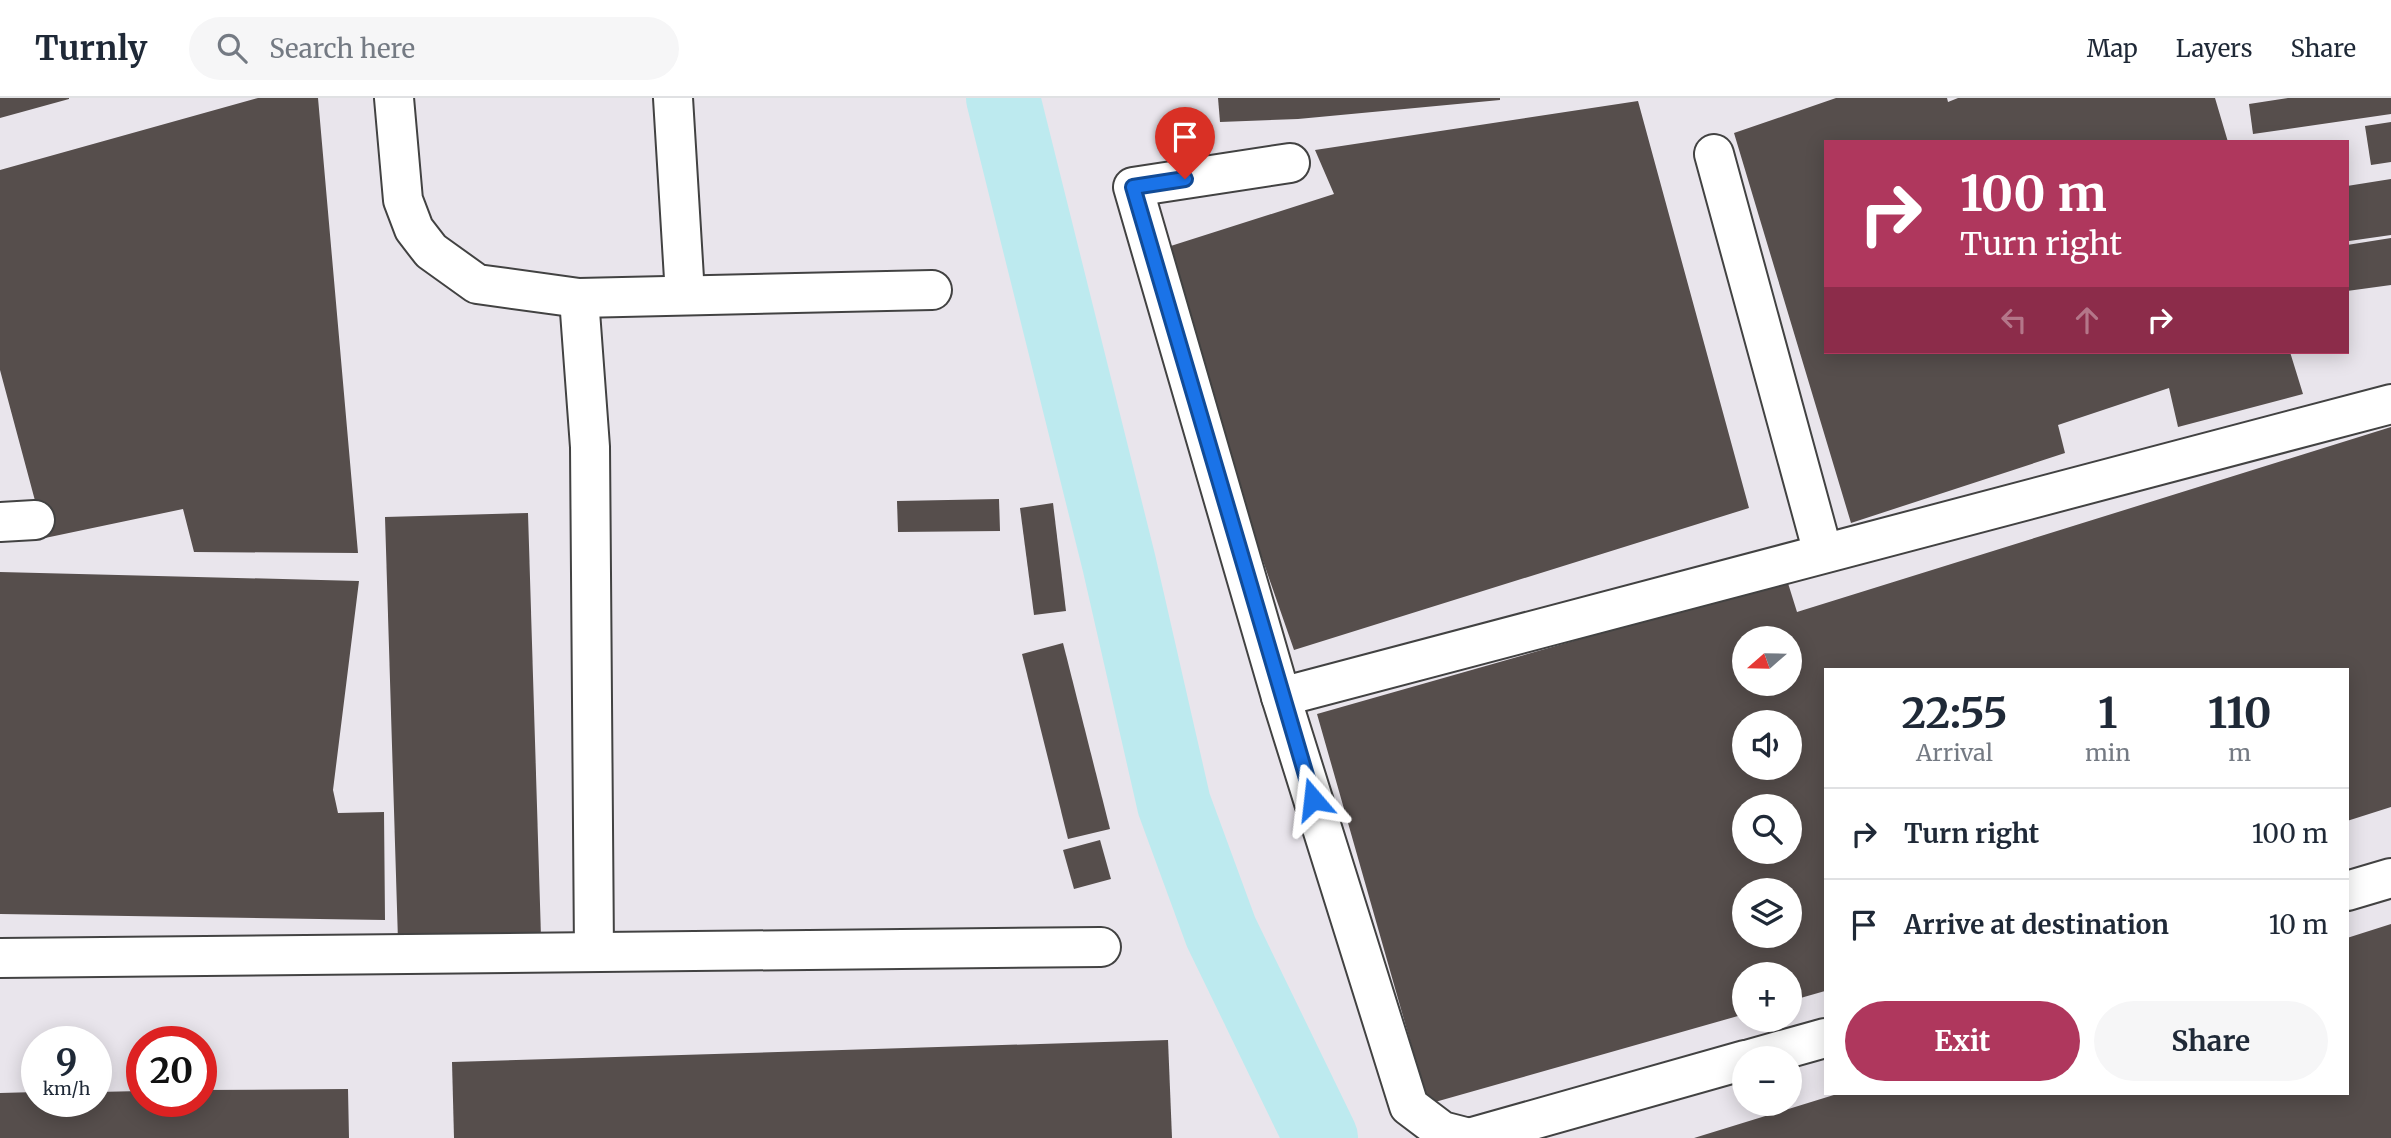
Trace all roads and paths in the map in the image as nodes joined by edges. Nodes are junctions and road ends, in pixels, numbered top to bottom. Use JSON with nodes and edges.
{"nodes":[{"id":1,"x":394,"y":98,"type":"edge"},
{"id":2,"x":673,"y":98,"type":"edge"},
{"id":3,"x":1714,"y":154,"type":"dead end"},
{"id":4,"x":1290,"y":163,"type":"dead end"},
{"id":5,"x":932,"y":290,"type":"dead end"},
{"id":6,"x":685,"y":295,"type":"junction"},
{"id":7,"x":579,"y":298,"type":"junction"},
{"id":8,"x":2391,"y":404,"type":"edge"},
{"id":9,"x":1823,"y":553,"type":"junction"},
{"id":10,"x":1281,"y":696,"type":"junction"},
{"id":11,"x":2391,"y":878,"type":"edge"},
{"id":12,"x":2349,"y":890,"type":"edge"},
{"id":13,"x":1101,"y":947,"type":"dead end"},
{"id":14,"x":594,"y":952,"type":"junction"},
{"id":15,"x":0,"y":958,"type":"edge"},
{"id":16,"x":1824,"y":1038,"type":"edge"},
{"id":17,"x":1796,"y":1046,"type":"edge"},
{"id":18,"x":1732,"y":1064,"type":"edge"}],
"edges":[{"from":1,"to":7,"type":"lane"},
{"from":2,"to":6,"type":"lane"},
{"from":3,"to":9,"type":"lane"},
{"from":4,"to":10,"type":"lane"},
{"from":5,"to":6,"type":"lane"},
{"from":6,"to":7,"type":"lane"},
{"from":7,"to":14,"type":"lane"},
{"from":8,"to":9,"type":"lane"},
{"from":9,"to":10,"type":"lane"},
{"from":10,"to":18,"type":"lane"},
{"from":11,"to":12,"type":"lane"},
{"from":13,"to":14,"type":"lane"},
{"from":14,"to":15,"type":"lane"},
{"from":16,"to":17,"type":"lane"}]}
